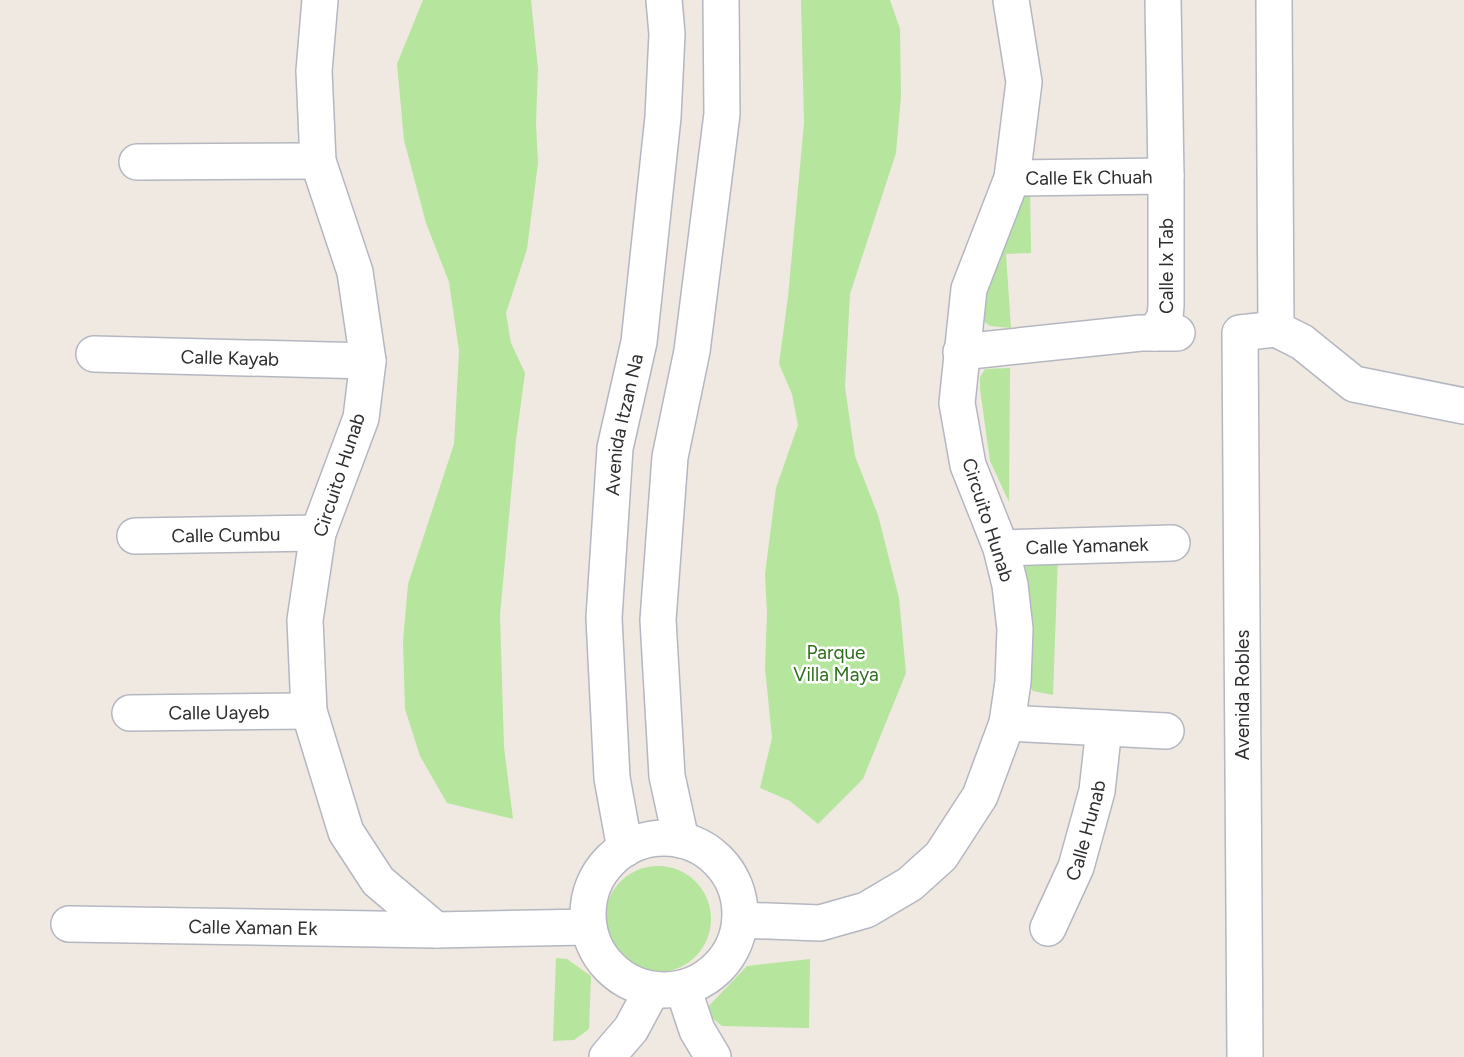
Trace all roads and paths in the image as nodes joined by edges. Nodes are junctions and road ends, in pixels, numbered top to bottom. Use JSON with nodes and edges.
{"nodes":[{"id":1,"x":320,"y":0,"type":"edge"},
{"id":2,"x":664,"y":0,"type":"edge"},
{"id":3,"x":721,"y":0,"type":"edge"},
{"id":4,"x":1011,"y":0,"type":"edge"},
{"id":5,"x":1163,"y":0,"type":"edge"},
{"id":6,"x":1274,"y":0,"type":"edge"},
{"id":7,"x":318,"y":161,"type":"junction"},
{"id":8,"x":136,"y":162,"type":"dead end"},
{"id":9,"x":1167,"y":176,"type":"junction"},
{"id":10,"x":1012,"y":178,"type":"junction"},
{"id":11,"x":1276,"y":329,"type":"junction"},
{"id":12,"x":639,"y":342,"type":"junction"},
{"id":13,"x":692,"y":351,"type":"junction"},
{"id":14,"x":961,"y":352,"type":"junction"},
{"id":15,"x":94,"y":354,"type":"dead end"},
{"id":16,"x":368,"y":361,"type":"junction"},
{"id":17,"x":1464,"y":406,"type":"edge"},
{"id":18,"x":318,"y":533,"type":"junction"},
{"id":19,"x":135,"y":536,"type":"dead end"},
{"id":20,"x":1171,"y":543,"type":"dead end"},
{"id":21,"x":1001,"y":548,"type":"junction"},
{"id":22,"x":309,"y":711,"type":"junction"},
{"id":23,"x":130,"y":713,"type":"dead end"},
{"id":24,"x":1007,"y":723,"type":"junction"},
{"id":25,"x":1104,"y":728,"type":"junction"},
{"id":26,"x":1167,"y":731,"type":"dead end"},
{"id":27,"x":681,"y":840,"type":"junction"},
{"id":28,"x":625,"y":849,"type":"junction"},
{"id":29,"x":740,"y":920,"type":"junction"},
{"id":30,"x":69,"y":924,"type":"dead end"},
{"id":31,"x":590,"y":927,"type":"junction"},
{"id":32,"x":1048,"y":928,"type":"dead end"},
{"id":33,"x":436,"y":930,"type":"junction"},
{"id":34,"x":667,"y":989,"type":"junction"},
{"id":35,"x":607,"y":1057,"type":"edge"},
{"id":36,"x":713,"y":1057,"type":"edge"},
{"id":37,"x":1245,"y":1057,"type":"edge"}],
"edges":[{"from":1,"to":7,"type":"street","name":"Circuito Hunab"},
{"from":2,"to":12,"type":"street","name":"Avenida Itzan Na"},
{"from":3,"to":13,"type":"street"},
{"from":4,"to":10,"type":"street","name":"Circuito Hunab"},
{"from":5,"to":9,"type":"street","name":"Calle Ix Tab"},
{"from":6,"to":11,"type":"street"},
{"from":7,"to":8,"type":"street"},
{"from":7,"to":16,"type":"street","name":"Circuito Hunab"},
{"from":9,"to":10,"type":"street","name":"Calle Ek Chuah"},
{"from":9,"to":14,"type":"street","name":"Calle Ix Tab"},
{"from":10,"to":14,"type":"street","name":"Circuito Hunab"},
{"from":11,"to":17,"type":"street"},
{"from":11,"to":37,"type":"street","name":"Avenida Robles"},
{"from":12,"to":13,"type":"street"},
{"from":12,"to":28,"type":"street","name":"Avenida Itzan Na"},
{"from":13,"to":27,"type":"street"},
{"from":14,"to":21,"type":"street","name":"Circuito Hunab"},
{"from":15,"to":16,"type":"street","name":"Calle Kayab"},
{"from":16,"to":18,"type":"street","name":"Circuito Hunab"},
{"from":18,"to":19,"type":"street","name":"Calle Cumbu"},
{"from":18,"to":22,"type":"street","name":"Circuito Hunab"},
{"from":20,"to":21,"type":"street","name":"Calle Yamanek"},
{"from":21,"to":24,"type":"street","name":"Circuito Hunab"},
{"from":22,"to":23,"type":"street","name":"Calle Uayeb"},
{"from":22,"to":33,"type":"street","name":"Circuito Hunab"},
{"from":24,"to":25,"type":"street"},
{"from":24,"to":29,"type":"street","name":"Circuito Hunab"},
{"from":25,"to":26,"type":"street"},
{"from":25,"to":32,"type":"street","name":"Calle Hunab"},
{"from":27,"to":28,"type":"street"},
{"from":27,"to":29,"type":"street"},
{"from":28,"to":31,"type":"street"},
{"from":29,"to":34,"type":"street"},
{"from":30,"to":33,"type":"street","name":"Calle Xaman Ek"},
{"from":31,"to":33,"type":"street"},
{"from":31,"to":34,"type":"street"},
{"from":34,"to":35,"type":"street"},
{"from":34,"to":36,"type":"street"}]}
